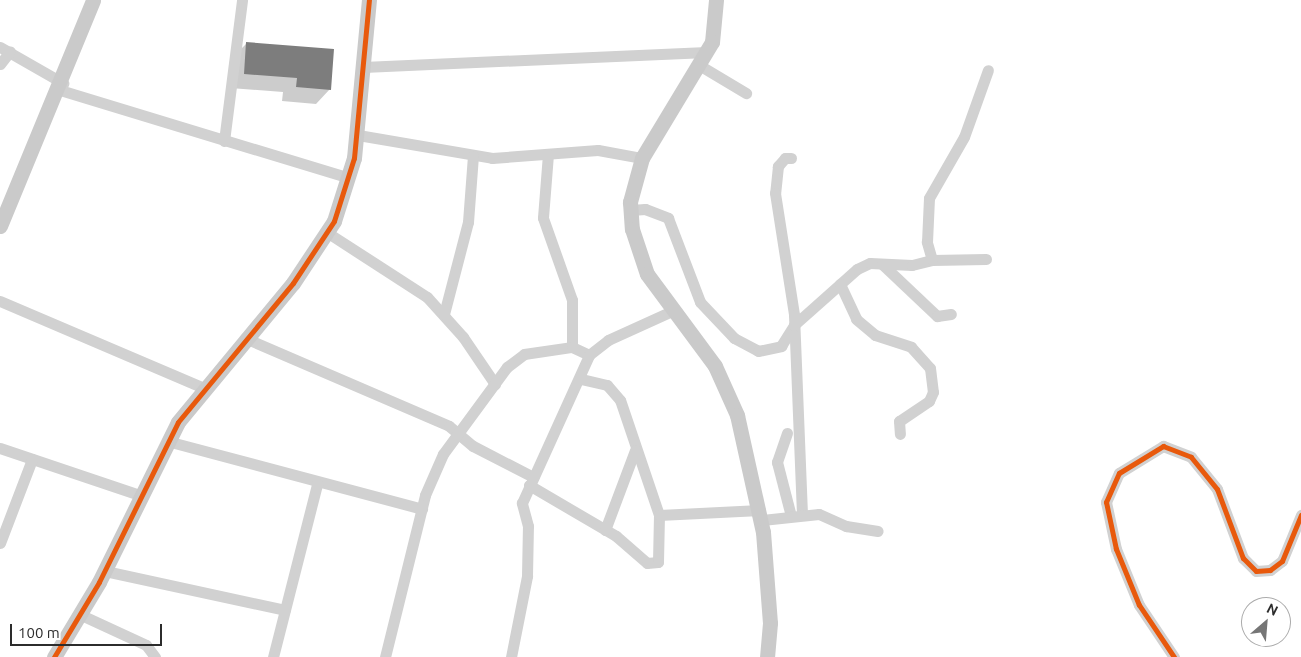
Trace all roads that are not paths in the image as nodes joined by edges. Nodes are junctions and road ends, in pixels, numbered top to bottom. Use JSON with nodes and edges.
{"nodes":[{"id":1,"x":94,"y":0,"type":"edge"},
{"id":2,"x":242,"y":0,"type":"edge"},
{"id":3,"x":369,"y":0,"type":"edge"},
{"id":4,"x":716,"y":0,"type":"edge"},
{"id":5,"x":5,"y":49,"type":"edge"},
{"id":6,"x":703,"y":59,"type":"junction"},
{"id":7,"x":0,"y":64,"type":"edge"},
{"id":8,"x":363,"y":67,"type":"junction"},
{"id":9,"x":988,"y":70,"type":"dead end"},
{"id":10,"x":61,"y":87,"type":"junction"},
{"id":11,"x":746,"y":94,"type":"dead end"},
{"id":12,"x":358,"y":134,"type":"junction"},
{"id":13,"x":224,"y":141,"type":"junction"},
{"id":14,"x":548,"y":154,"type":"junction"},
{"id":15,"x":473,"y":156,"type":"junction"},
{"id":16,"x":642,"y":158,"type":"junction"},
{"id":17,"x":791,"y":158,"type":"dead end"},
{"id":18,"x":349,"y":178,"type":"junction"},
{"id":19,"x":631,"y":210,"type":"junction"},
{"id":20,"x":0,"y":226,"type":"edge"},
{"id":21,"x":328,"y":233,"type":"junction"},
{"id":22,"x":986,"y":259,"type":"dead end"},
{"id":23,"x":932,"y":260,"type":"junction"},
{"id":24,"x":882,"y":264,"type":"junction"},
{"id":25,"x":840,"y":284,"type":"junction"},
{"id":26,"x":0,"y":301,"type":"edge"},
{"id":27,"x":674,"y":310,"type":"junction"},
{"id":28,"x":444,"y":314,"type":"junction"},
{"id":29,"x":951,"y":314,"type":"dead end"},
{"id":30,"x":794,"y":325,"type":"junction"},
{"id":31,"x":245,"y":338,"type":"junction"},
{"id":32,"x":572,"y":347,"type":"junction"},
{"id":33,"x":589,"y":355,"type":"junction"},
{"id":34,"x":582,"y":379,"type":"junction"},
{"id":35,"x":495,"y":384,"type":"junction"},
{"id":36,"x":204,"y":388,"type":"junction"},
{"id":37,"x":787,"y":433,"type":"dead end"},
{"id":38,"x":458,"y":434,"type":"junction"},
{"id":39,"x":900,"y":434,"type":"dead end"},
{"id":40,"x":167,"y":441,"type":"junction"},
{"id":41,"x":0,"y":448,"type":"edge"},
{"id":42,"x":635,"y":450,"type":"junction"},
{"id":43,"x":32,"y":459,"type":"junction"},
{"id":44,"x":531,"y":481,"type":"junction"},
{"id":45,"x":317,"y":484,"type":"junction"},
{"id":46,"x":140,"y":495,"type":"junction"},
{"id":47,"x":422,"y":509,"type":"junction"},
{"id":48,"x":659,"y":515,"type":"junction"},
{"id":49,"x":761,"y":515,"type":"junction"},
{"id":50,"x":797,"y":515,"type":"junction"},
{"id":51,"x":1301,"y":515,"type":"edge"},
{"id":52,"x":605,"y":530,"type":"junction"},
{"id":53,"x":878,"y":531,"type":"dead end"},
{"id":54,"x":0,"y":543,"type":"edge"},
{"id":55,"x":105,"y":571,"type":"junction"},
{"id":56,"x":284,"y":610,"type":"junction"},
{"id":57,"x":78,"y":614,"type":"junction"},
{"id":58,"x":54,"y":657,"type":"edge"},
{"id":59,"x":155,"y":657,"type":"edge"},
{"id":60,"x":273,"y":657,"type":"edge"},
{"id":61,"x":385,"y":657,"type":"edge"},
{"id":62,"x":510,"y":657,"type":"edge"},
{"id":63,"x":767,"y":657,"type":"edge"},
{"id":64,"x":1174,"y":657,"type":"edge"}],
"edges":[{"from":1,"to":10,"type":"street"},
{"from":2,"to":13,"type":"street"},
{"from":3,"to":8,"type":"street"},
{"from":4,"to":6,"type":"street"},
{"from":5,"to":7,"type":"street"},
{"from":5,"to":10,"type":"street"},
{"from":6,"to":8,"type":"street"},
{"from":6,"to":11,"type":"street"},
{"from":6,"to":16,"type":"street"},
{"from":8,"to":12,"type":"street"},
{"from":9,"to":23,"type":"street"},
{"from":10,"to":13,"type":"street"},
{"from":10,"to":20,"type":"street"},
{"from":12,"to":15,"type":"street"},
{"from":12,"to":18,"type":"street"},
{"from":13,"to":18,"type":"street"},
{"from":14,"to":15,"type":"street"},
{"from":14,"to":16,"type":"street"},
{"from":14,"to":32,"type":"street"},
{"from":15,"to":28,"type":"street"},
{"from":16,"to":19,"type":"street"},
{"from":17,"to":30,"type":"street"},
{"from":18,"to":21,"type":"street"},
{"from":19,"to":27,"type":"street"},
{"from":19,"to":30,"type":"street"},
{"from":21,"to":28,"type":"street"},
{"from":21,"to":31,"type":"street"},
{"from":22,"to":23,"type":"street"},
{"from":23,"to":24,"type":"street"},
{"from":24,"to":25,"type":"street"},
{"from":24,"to":29,"type":"street"},
{"from":25,"to":30,"type":"street"},
{"from":25,"to":39,"type":"street"},
{"from":26,"to":36,"type":"street"},
{"from":27,"to":33,"type":"street"},
{"from":27,"to":49,"type":"street"},
{"from":28,"to":35,"type":"street"},
{"from":30,"to":50,"type":"street"},
{"from":31,"to":36,"type":"street"},
{"from":31,"to":38,"type":"street"},
{"from":32,"to":33,"type":"street"},
{"from":32,"to":35,"type":"street"},
{"from":33,"to":34,"type":"street"},
{"from":34,"to":42,"type":"street"},
{"from":34,"to":44,"type":"street"},
{"from":35,"to":38,"type":"street"},
{"from":36,"to":40,"type":"street"},
{"from":37,"to":50,"type":"street"},
{"from":38,"to":44,"type":"street"},
{"from":38,"to":47,"type":"street"},
{"from":40,"to":45,"type":"street"},
{"from":40,"to":46,"type":"street"},
{"from":41,"to":43,"type":"street"},
{"from":42,"to":48,"type":"street"},
{"from":42,"to":52,"type":"street"},
{"from":43,"to":46,"type":"street"},
{"from":43,"to":54,"type":"street"},
{"from":44,"to":52,"type":"street"},
{"from":44,"to":62,"type":"street"},
{"from":45,"to":47,"type":"street"},
{"from":45,"to":56,"type":"street"},
{"from":46,"to":55,"type":"street"},
{"from":47,"to":61,"type":"street"},
{"from":48,"to":49,"type":"street"},
{"from":48,"to":52,"type":"street"},
{"from":49,"to":50,"type":"street"},
{"from":49,"to":63,"type":"street"},
{"from":50,"to":53,"type":"street"},
{"from":51,"to":64,"type":"street"},
{"from":55,"to":56,"type":"street"},
{"from":55,"to":57,"type":"street"},
{"from":56,"to":60,"type":"street"},
{"from":57,"to":58,"type":"street"},
{"from":57,"to":59,"type":"street"}]}
